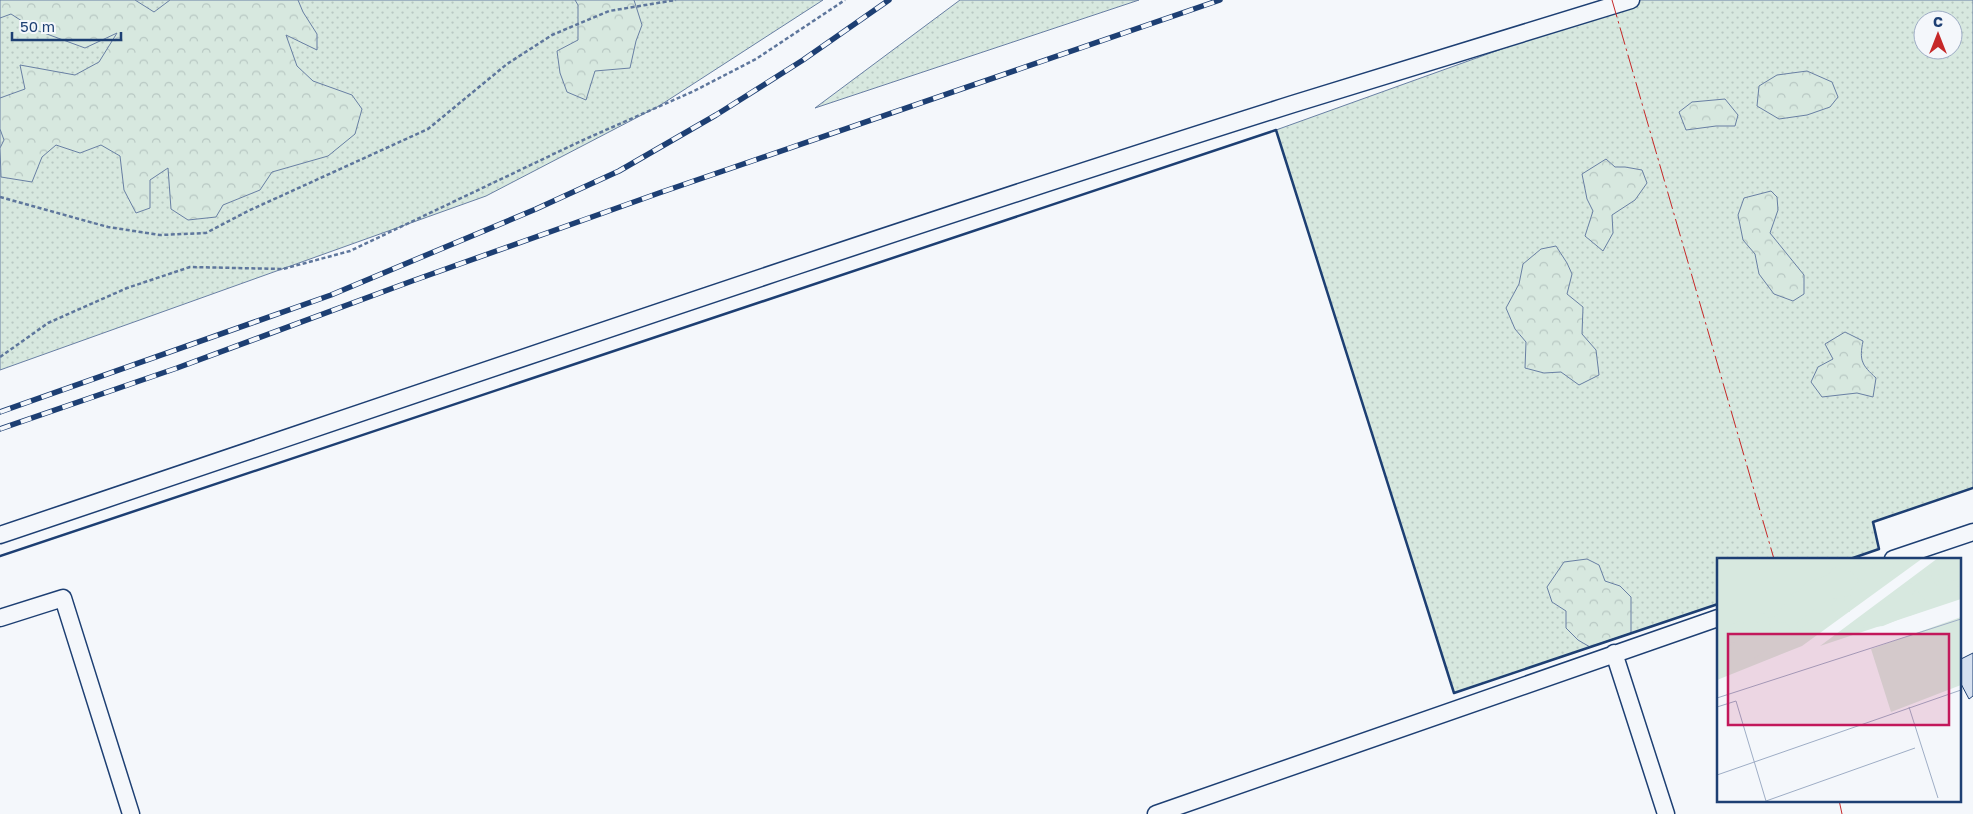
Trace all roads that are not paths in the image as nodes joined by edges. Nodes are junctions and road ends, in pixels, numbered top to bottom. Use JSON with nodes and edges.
{"nodes":[{"id":1,"x":1631,"y":0,"type":"edge"},
{"id":2,"x":1973,"y":532,"type":"edge"},
{"id":3,"x":0,"y":535,"type":"edge"},
{"id":4,"x":1896,"y":558,"type":"edge"},
{"id":5,"x":0,"y":618,"type":"edge"},
{"id":6,"x":1717,"y":618,"type":"edge"},
{"id":7,"x":1614,"y":653,"type":"junction"},
{"id":8,"x":131,"y":814,"type":"edge"},
{"id":9,"x":1156,"y":814,"type":"edge"},
{"id":10,"x":1666,"y":814,"type":"edge"}],
"edges":[{"from":1,"to":3,"type":"lane"},
{"from":2,"to":4,"type":"lane"},
{"from":5,"to":8,"type":"lane"},
{"from":6,"to":7,"type":"lane"},
{"from":7,"to":9,"type":"lane"},
{"from":7,"to":10,"type":"lane"}]}
